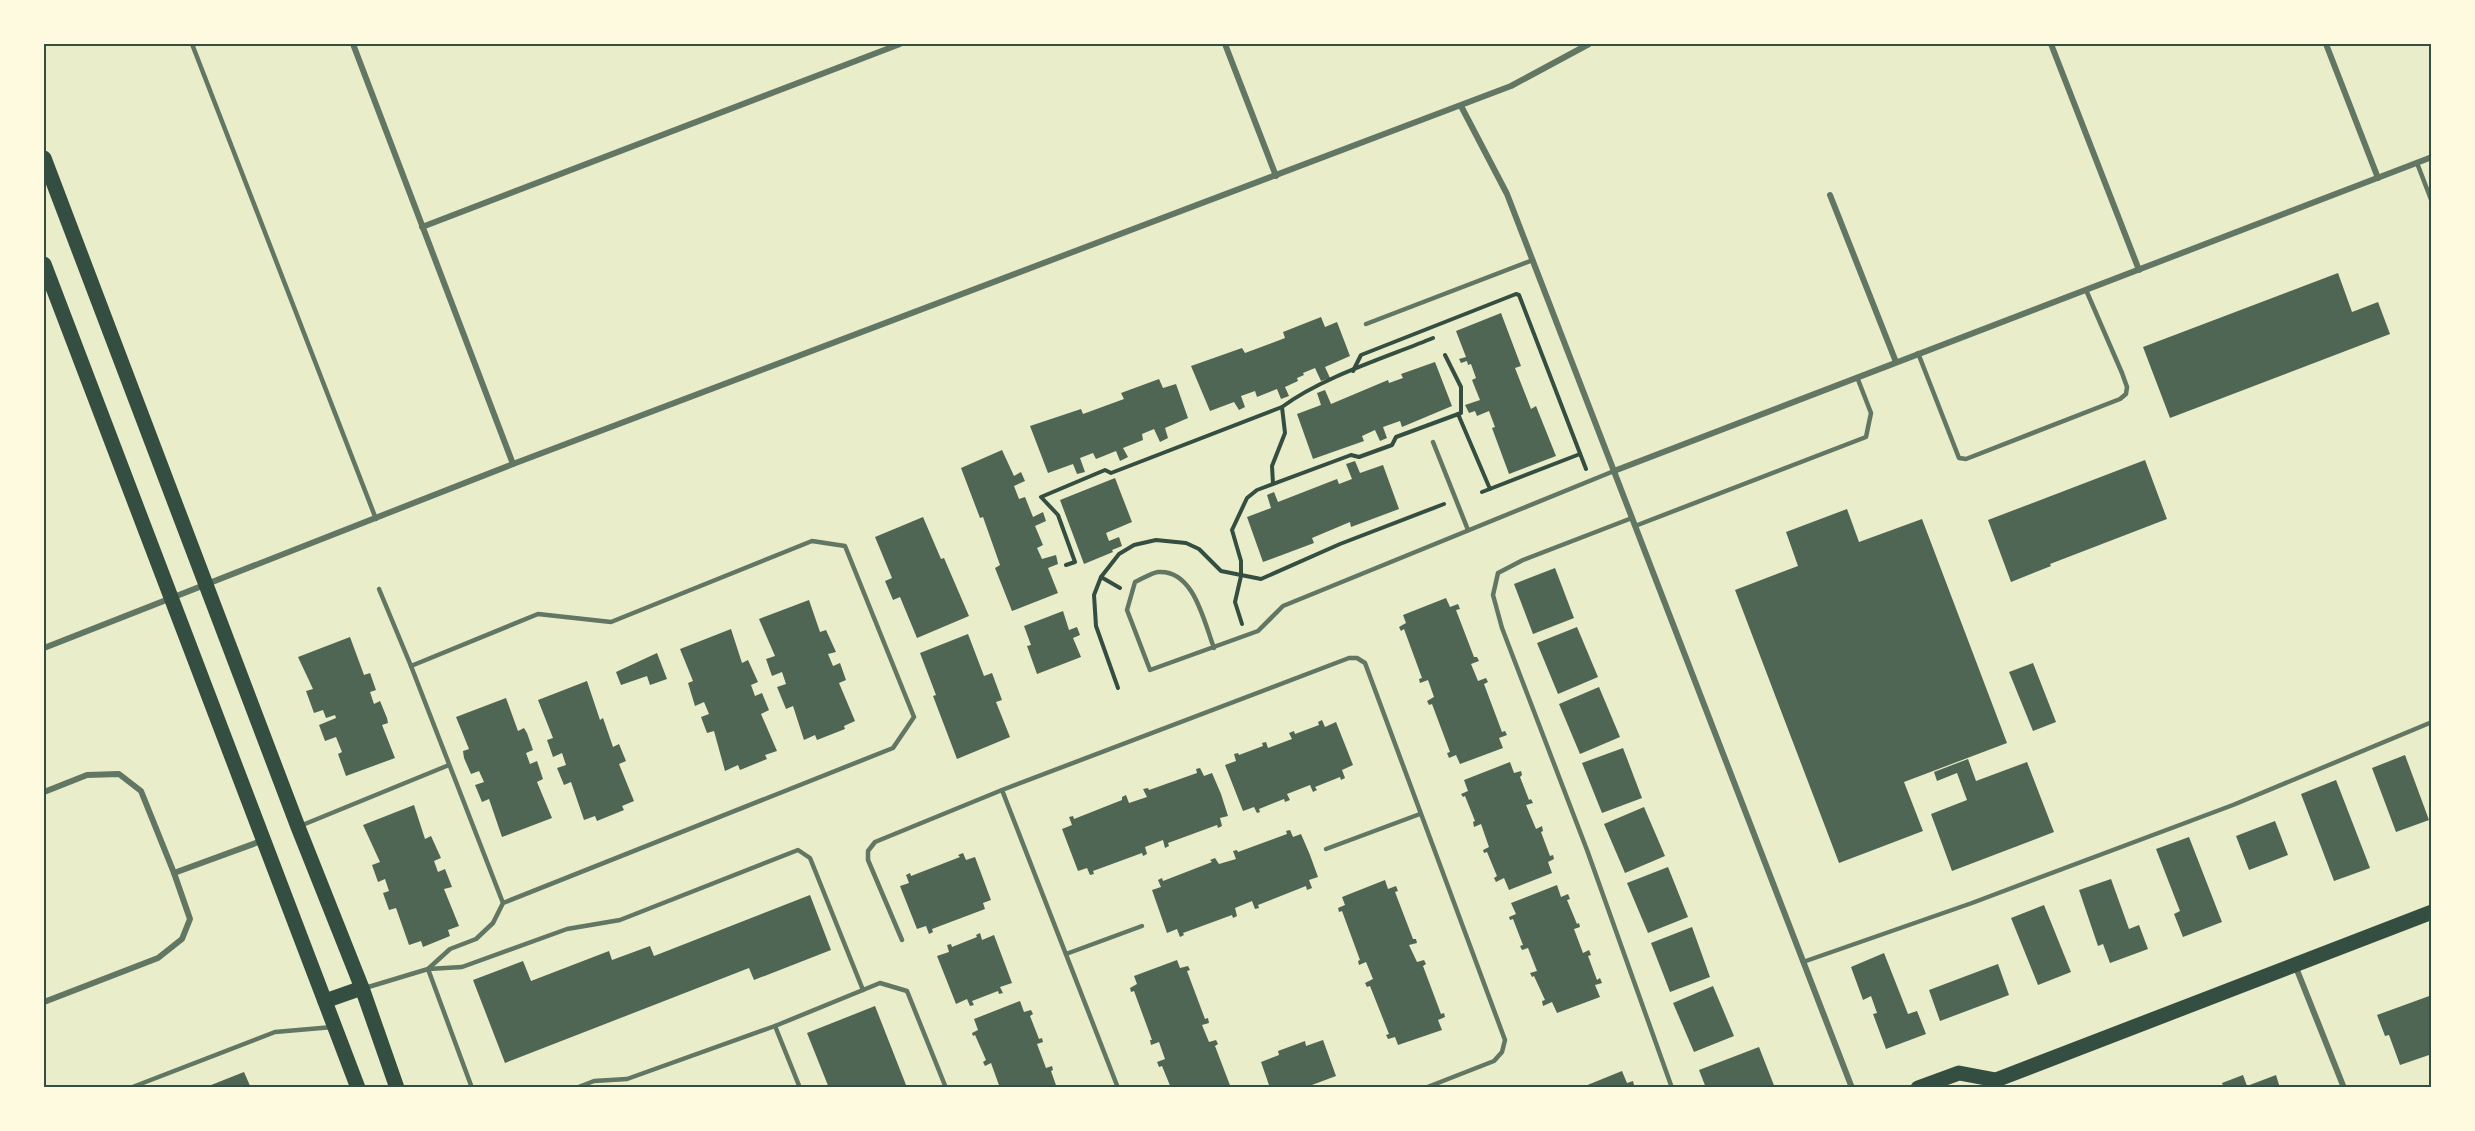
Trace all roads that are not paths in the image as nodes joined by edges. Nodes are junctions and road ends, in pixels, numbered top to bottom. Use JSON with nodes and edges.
{"nodes":[{"id":1,"x":192,"y":44,"type":"edge"},
{"id":2,"x":353,"y":44,"type":"edge"},
{"id":3,"x":900,"y":44,"type":"edge"},
{"id":4,"x":1226,"y":44,"type":"edge"},
{"id":5,"x":1589,"y":44,"type":"edge"},
{"id":6,"x":2051,"y":44,"type":"edge"},
{"id":7,"x":2326,"y":44,"type":"edge"},
{"id":8,"x":1461,"y":106,"type":"junction"},
{"id":9,"x":2432,"y":157,"type":"edge"},
{"id":10,"x":44,"y":158,"type":"edge"},
{"id":11,"x":2417,"y":163,"type":"junction"},
{"id":12,"x":1276,"y":176,"type":"junction"},
{"id":13,"x":2378,"y":178,"type":"junction"},
{"id":14,"x":1830,"y":195,"type":"dead end"},
{"id":15,"x":2432,"y":202,"type":"edge"},
{"id":16,"x":422,"y":227,"type":"junction"},
{"id":17,"x":1533,"y":260,"type":"junction"},
{"id":18,"x":44,"y":264,"type":"edge"},
{"id":19,"x":2139,"y":270,"type":"junction"},
{"id":20,"x":2086,"y":290,"type":"junction"},
{"id":21,"x":1366,"y":324,"type":"dead end"},
{"id":22,"x":1918,"y":353,"type":"junction"},
{"id":23,"x":1896,"y":362,"type":"junction"},
{"id":24,"x":1857,"y":377,"type":"junction"},
{"id":25,"x":1432,"y":442,"type":"dead end"},
{"id":26,"x":513,"y":464,"type":"junction"},
{"id":27,"x":1614,"y":471,"type":"junction"},
{"id":28,"x":1632,"y":518,"type":"junction"},
{"id":29,"x":376,"y":519,"type":"junction"},
{"id":30,"x":1635,"y":526,"type":"junction"},
{"id":31,"x":1468,"y":530,"type":"junction"},
{"id":32,"x":206,"y":585,"type":"junction"},
{"id":33,"x":380,"y":589,"type":"dead end"},
{"id":34,"x":170,"y":599,"type":"junction"},
{"id":35,"x":44,"y":648,"type":"edge"},
{"id":36,"x":1214,"y":648,"type":"junction"},
{"id":37,"x":411,"y":666,"type":"junction"},
{"id":38,"x":2432,"y":722,"type":"edge"},
{"id":39,"x":449,"y":765,"type":"junction"},
{"id":40,"x":1002,"y":790,"type":"junction"},
{"id":41,"x":44,"y":792,"type":"edge"},
{"id":42,"x":1420,"y":814,"type":"junction"},
{"id":43,"x":298,"y":827,"type":"junction"},
{"id":44,"x":264,"y":839,"type":"junction"},
{"id":45,"x":1326,"y":849,"type":"dead end"},
{"id":46,"x":174,"y":873,"type":"junction"},
{"id":47,"x":503,"y":903,"type":"junction"},
{"id":48,"x":2432,"y":912,"type":"edge"},
{"id":49,"x":1142,"y":926,"type":"dead end"},
{"id":50,"x":902,"y":940,"type":"dead end"},
{"id":51,"x":1066,"y":954,"type":"junction"},
{"id":52,"x":1803,"y":962,"type":"junction"},
{"id":53,"x":2295,"y":964,"type":"junction"},
{"id":54,"x":428,"y":969,"type":"junction"},
{"id":55,"x":362,"y":988,"type":"junction"},
{"id":56,"x":863,"y":990,"type":"junction"},
{"id":57,"x":325,"y":1001,"type":"junction"},
{"id":58,"x":44,"y":1002,"type":"edge"},
{"id":59,"x":335,"y":1026,"type":"junction"},
{"id":60,"x":775,"y":1026,"type":"junction"},
{"id":61,"x":601,"y":1080,"type":"junction"},
{"id":62,"x":1994,"y":1084,"type":"edge"},
{"id":63,"x":130,"y":1088,"type":"edge"},
{"id":64,"x":358,"y":1088,"type":"edge"},
{"id":65,"x":397,"y":1088,"type":"edge"},
{"id":66,"x":472,"y":1088,"type":"edge"},
{"id":67,"x":576,"y":1088,"type":"edge"},
{"id":68,"x":604,"y":1088,"type":"edge"},
{"id":69,"x":800,"y":1088,"type":"edge"},
{"id":70,"x":946,"y":1088,"type":"edge"},
{"id":71,"x":1118,"y":1088,"type":"edge"},
{"id":72,"x":1425,"y":1088,"type":"edge"},
{"id":73,"x":1672,"y":1088,"type":"edge"},
{"id":74,"x":1852,"y":1088,"type":"edge"},
{"id":75,"x":1918,"y":1088,"type":"edge"},
{"id":76,"x":2344,"y":1088,"type":"edge"}],
"edges":[{"from":1,"to":29,"type":"lane"},
{"from":2,"to":16,"type":"street"},
{"from":3,"to":16,"type":"street"},
{"from":4,"to":12,"type":"street"},
{"from":5,"to":8,"type":"street"},
{"from":6,"to":19,"type":"street"},
{"from":7,"to":13,"type":"street"},
{"from":8,"to":12,"type":"street"},
{"from":8,"to":17,"type":"street"},
{"from":9,"to":11,"type":"street"},
{"from":10,"to":32,"type":"main road"},
{"from":11,"to":13,"type":"street"},
{"from":11,"to":15,"type":"lane"},
{"from":12,"to":26,"type":"street"},
{"from":13,"to":19,"type":"street"},
{"from":14,"to":23,"type":"street"},
{"from":16,"to":26,"type":"street"},
{"from":17,"to":21,"type":"lane"},
{"from":17,"to":27,"type":"street"},
{"from":18,"to":34,"type":"main road"},
{"from":19,"to":20,"type":"street"},
{"from":20,"to":22,"type":"street"},
{"from":20,"to":22,"type":"lane"},
{"from":22,"to":23,"type":"street"},
{"from":23,"to":24,"type":"street"},
{"from":24,"to":27,"type":"street"},
{"from":24,"to":30,"type":"lane"},
{"from":25,"to":31,"type":"lane"},
{"from":26,"to":29,"type":"street"},
{"from":27,"to":28,"type":"street"},
{"from":27,"to":31,"type":"lane"},
{"from":28,"to":30,"type":"street"},
{"from":28,"to":73,"type":"lane"},
{"from":29,"to":32,"type":"street"},
{"from":30,"to":52,"type":"street"},
{"from":31,"to":36,"type":"lane"},
{"from":32,"to":34,"type":"street"},
{"from":32,"to":43,"type":"main road"},
{"from":33,"to":37,"type":"lane"},
{"from":34,"to":35,"type":"street"},
{"from":34,"to":44,"type":"main road"},
{"from":36,"to":36,"type":"lane"},
{"from":37,"to":39,"type":"lane"},
{"from":37,"to":47,"type":"lane"},
{"from":38,"to":52,"type":"lane"},
{"from":39,"to":43,"type":"lane"},
{"from":39,"to":47,"type":"lane"},
{"from":40,"to":42,"type":"lane"},
{"from":40,"to":50,"type":"lane"},
{"from":40,"to":51,"type":"lane"},
{"from":41,"to":46,"type":"street"},
{"from":42,"to":45,"type":"lane"},
{"from":42,"to":72,"type":"lane"},
{"from":43,"to":55,"type":"main road"},
{"from":44,"to":46,"type":"street"},
{"from":44,"to":57,"type":"main road"},
{"from":46,"to":58,"type":"street"},
{"from":47,"to":54,"type":"lane"},
{"from":48,"to":53,"type":"main road"},
{"from":49,"to":51,"type":"lane"},
{"from":51,"to":71,"type":"lane"},
{"from":52,"to":74,"type":"street"},
{"from":53,"to":62,"type":"main road"},
{"from":53,"to":76,"type":"street"},
{"from":54,"to":55,"type":"lane"},
{"from":54,"to":56,"type":"lane"},
{"from":54,"to":66,"type":"lane"},
{"from":55,"to":57,"type":"main road"},
{"from":55,"to":65,"type":"main road"},
{"from":56,"to":60,"type":"lane"},
{"from":56,"to":70,"type":"lane"},
{"from":57,"to":59,"type":"main road"},
{"from":59,"to":63,"type":"lane"},
{"from":59,"to":64,"type":"main road"},
{"from":60,"to":61,"type":"lane"},
{"from":60,"to":69,"type":"lane"},
{"from":61,"to":67,"type":"lane"},
{"from":61,"to":68,"type":"lane"},
{"from":62,"to":75,"type":"main road"}]}
